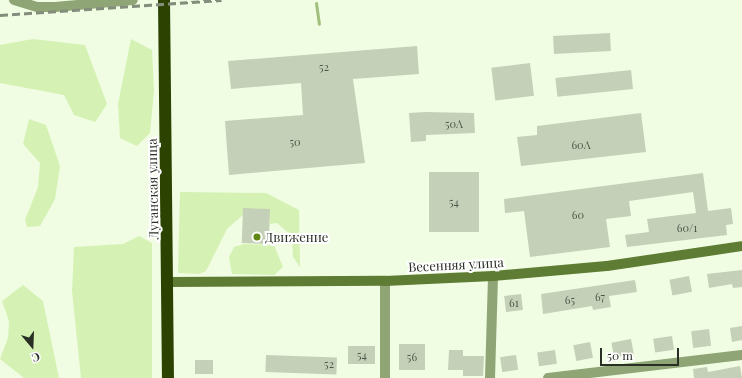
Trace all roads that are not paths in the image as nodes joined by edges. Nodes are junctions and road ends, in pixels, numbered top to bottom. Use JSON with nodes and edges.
{"nodes":[{"id":1,"x":14,"y":0,"type":"edge"},
{"id":2,"x":133,"y":0,"type":"edge"},
{"id":3,"x":164,"y":0,"type":"edge"},
{"id":4,"x":742,"y":246,"type":"edge"},
{"id":5,"x":493,"y":276,"type":"junction"},
{"id":6,"x":385,"y":281,"type":"junction"},
{"id":7,"x":169,"y":282,"type":"junction"},
{"id":8,"x":742,"y":355,"type":"edge"},
{"id":9,"x":168,"y":378,"type":"edge"},
{"id":10,"x":385,"y":378,"type":"edge"},
{"id":11,"x":490,"y":378,"type":"edge"},
{"id":12,"x":548,"y":378,"type":"edge"}],
"edges":[{"from":1,"to":2,"type":"street"},
{"from":3,"to":7,"type":"highway","name":"Луганская улица"},
{"from":4,"to":5,"type":"street","name":"Весенняя улица"},
{"from":5,"to":6,"type":"street","name":"Весенняя улица"},
{"from":5,"to":11,"type":"street"},
{"from":6,"to":7,"type":"street","name":"Весенняя улица"},
{"from":6,"to":10,"type":"street"},
{"from":7,"to":9,"type":"highway","name":"Луганская улица"},
{"from":8,"to":12,"type":"street"}]}
